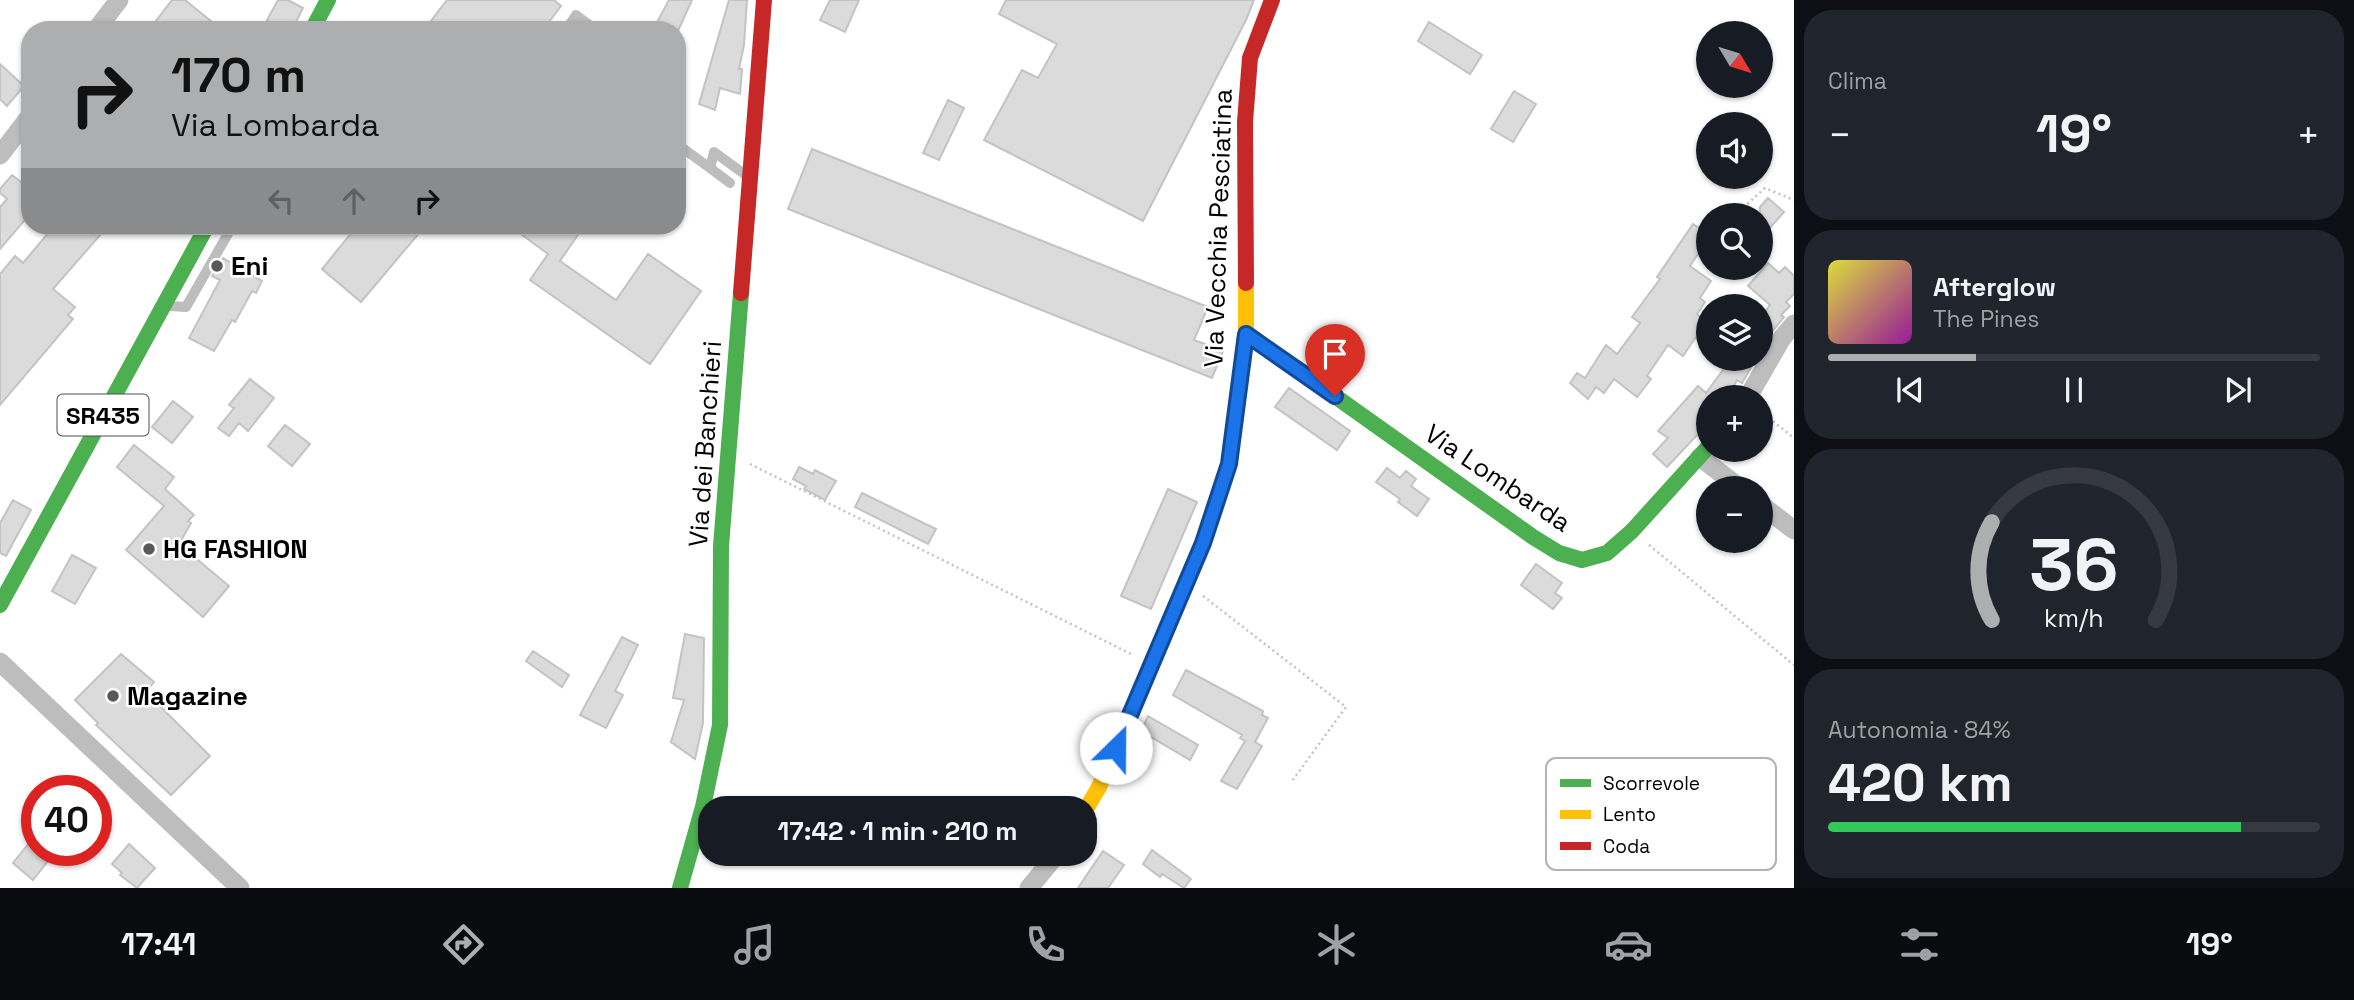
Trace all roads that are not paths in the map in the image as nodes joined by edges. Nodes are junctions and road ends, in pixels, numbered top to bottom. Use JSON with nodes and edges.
{"nodes":[{"id":1,"x":118,"y":0,"type":"edge"},
{"id":2,"x":328,"y":0,"type":"edge"},
{"id":3,"x":764,"y":0,"type":"edge"},
{"id":4,"x":1272,"y":0,"type":"edge"},
{"id":5,"x":103,"y":21,"type":"edge"},
{"id":6,"x":317,"y":21,"type":"edge"},
{"id":7,"x":21,"y":127,"type":"edge"},
{"id":8,"x":1,"y":151,"type":"edge"},
{"id":9,"x":686,"y":151,"type":"edge"},
{"id":10,"x":710,"y":169,"type":"junction"},
{"id":11,"x":750,"y":178,"type":"junction"},
{"id":12,"x":730,"y":183,"type":"dead end"},
{"id":13,"x":201,"y":235,"type":"edge"},
{"id":14,"x":227,"y":235,"type":"edge"},
{"id":15,"x":162,"y":305,"type":"junction"},
{"id":16,"x":1794,"y":324,"type":"edge"},
{"id":17,"x":1246,"y":334,"type":"junction"},
{"id":18,"x":1755,"y":385,"type":"edge"},
{"id":19,"x":1696,"y":461,"type":"edge"},
{"id":20,"x":1714,"y":462,"type":"edge"},
{"id":21,"x":1728,"y":476,"type":"edge"},
{"id":22,"x":1773,"y":514,"type":"edge"},
{"id":23,"x":1794,"y":530,"type":"edge"},
{"id":24,"x":0,"y":605,"type":"edge"},
{"id":25,"x":0,"y":662,"type":"edge"},
{"id":26,"x":1094,"y":796,"type":"edge"},
{"id":27,"x":1047,"y":866,"type":"edge"},
{"id":28,"x":681,"y":887,"type":"edge"},
{"id":29,"x":240,"y":888,"type":"edge"},
{"id":30,"x":1029,"y":888,"type":"edge"}],
"edges":[{"from":1,"to":5,"type":"street"},
{"from":2,"to":6,"type":"street"},
{"from":3,"to":11,"type":"street","name":"Via dei Banchieri"},
{"from":4,"to":17,"type":"street","name":"Via Vecchia Pesciatina"},
{"from":7,"to":8,"type":"street"},
{"from":9,"to":10,"type":"lane"},
{"from":10,"to":11,"type":"lane"},
{"from":10,"to":12,"type":"lane"},
{"from":11,"to":28,"type":"street","name":"Via dei Banchieri"},
{"from":13,"to":15,"type":"street","number":"SR435"},
{"from":14,"to":15,"type":"lane"},
{"from":15,"to":24,"type":"street","number":"SR435"},
{"from":16,"to":18,"type":"street"},
{"from":17,"to":19,"type":"street","name":"Via Lombarda"},
{"from":17,"to":26,"type":"street","name":"Via Vecchia Pesciatina"},
{"from":20,"to":21,"type":"street"},
{"from":22,"to":23,"type":"street"},
{"from":25,"to":29,"type":"street"},
{"from":27,"to":30,"type":"street"}]}
